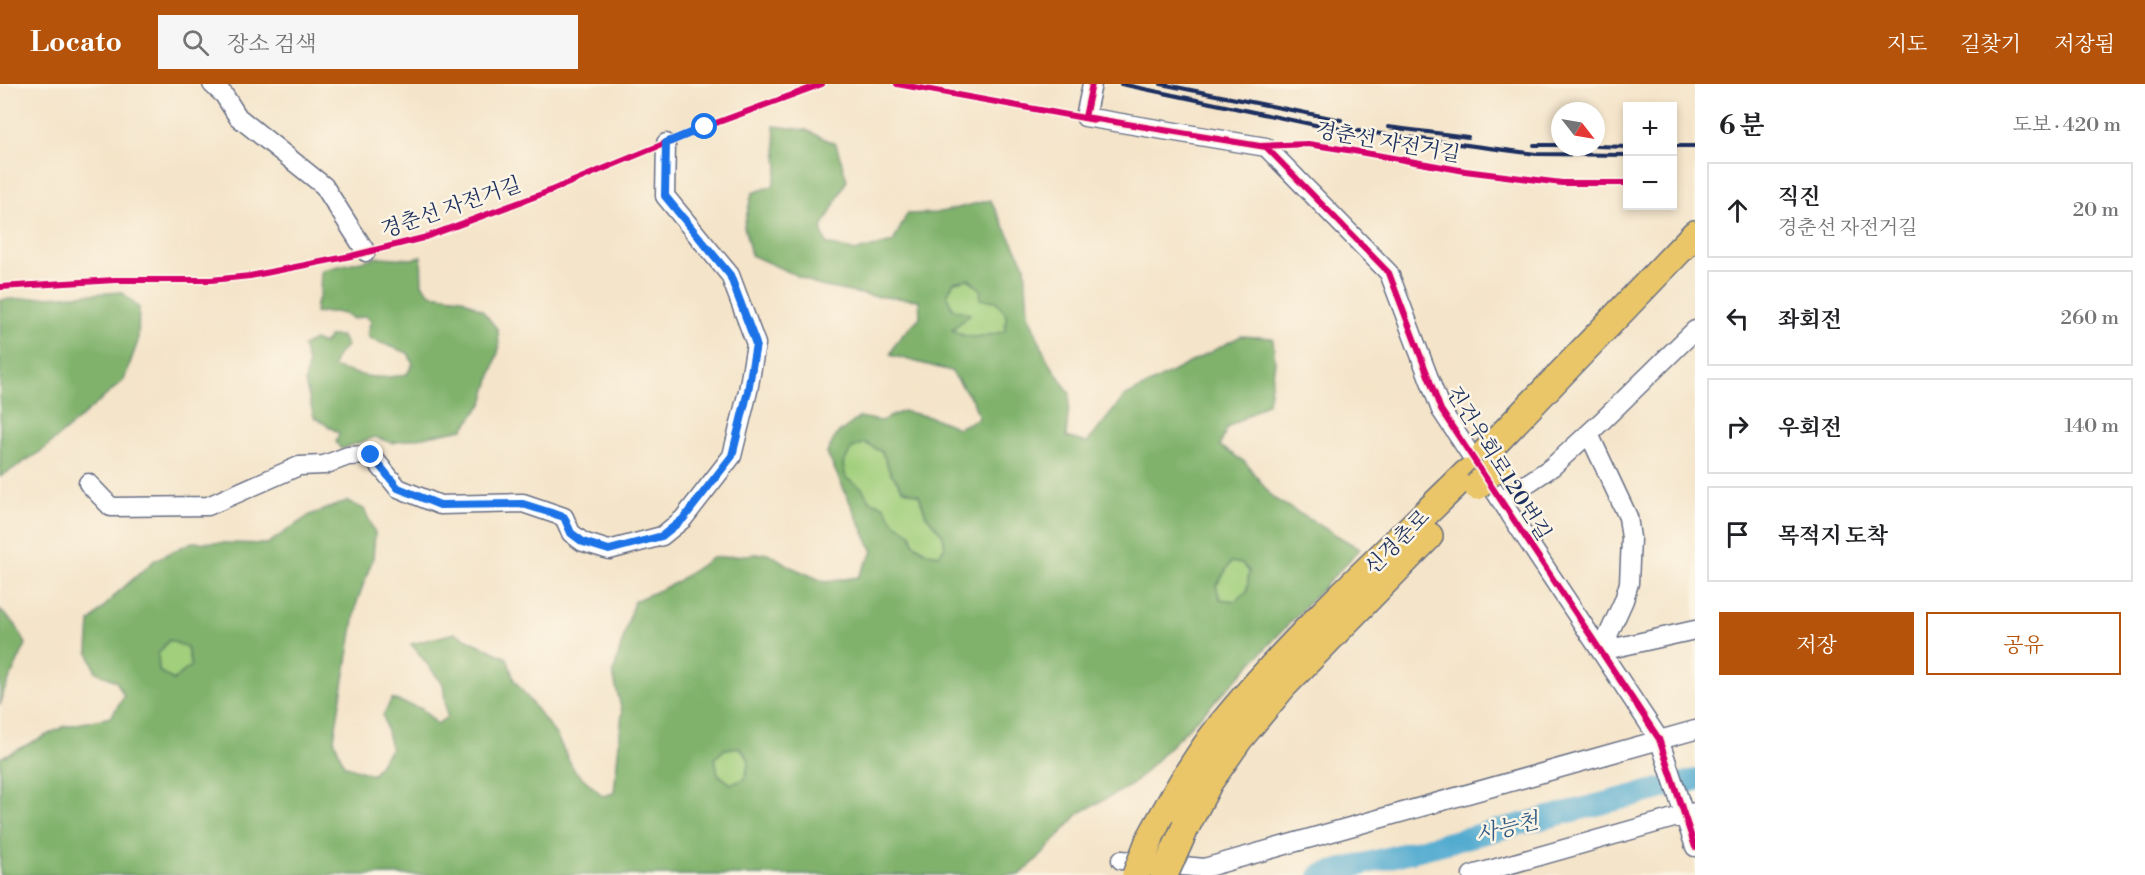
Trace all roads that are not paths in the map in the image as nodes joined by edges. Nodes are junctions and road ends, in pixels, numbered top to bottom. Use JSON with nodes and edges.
{"nodes":[{"id":1,"x":212,"y":84,"type":"edge"},
{"id":2,"x":1091,"y":88,"type":"edge"},
{"id":3,"x":666,"y":143,"type":"dead end"},
{"id":4,"x":1694,"y":244,"type":"edge"},
{"id":5,"x":366,"y":252,"type":"dead end"},
{"id":6,"x":1695,"y":330,"type":"edge"},
{"id":7,"x":1589,"y":434,"type":"junction"},
{"id":8,"x":1472,"y":480,"type":"junction"},
{"id":9,"x":88,"y":483,"type":"dead end"},
{"id":10,"x":1501,"y":501,"type":"junction"},
{"id":11,"x":1695,"y":630,"type":"edge"},
{"id":12,"x":1601,"y":651,"type":"junction"},
{"id":13,"x":1695,"y":730,"type":"edge"},
{"id":14,"x":1659,"y":739,"type":"junction"},
{"id":15,"x":1689,"y":814,"type":"edge"},
{"id":16,"x":1695,"y":847,"type":"edge"},
{"id":17,"x":1128,"y":868,"type":"edge"},
{"id":18,"x":1164,"y":875,"type":"edge"},
{"id":19,"x":1472,"y":875,"type":"edge"}],
"edges":[{"from":1,"to":5,"type":"street"},
{"from":2,"to":10,"type":"street","name":"진건우회로120번길"},
{"from":3,"to":9,"type":"street"},
{"from":4,"to":8,"type":"highway","name":"신경춘로","bridge":true},
{"from":6,"to":7,"type":"street","name":"진건우회로120번길"},
{"from":7,"to":10,"type":"street","name":"진건우회로120번길"},
{"from":7,"to":12,"type":"street"},
{"from":8,"to":17,"type":"highway","name":"신경춘로","bridge":true},
{"from":8,"to":18,"type":"highway","name":"신경춘로","bridge":true},
{"from":10,"to":12,"type":"street","name":"진건우회로120번길"},
{"from":11,"to":12,"type":"street"},
{"from":12,"to":14,"type":"street","name":"진건우회로120번길"},
{"from":13,"to":14,"type":"street"},
{"from":14,"to":15,"type":"street","name":"진건우회로120번길"},
{"from":14,"to":17,"type":"street"},
{"from":15,"to":16,"type":"street","name":"진건우회로120번길"},
{"from":15,"to":19,"type":"street"}]}
